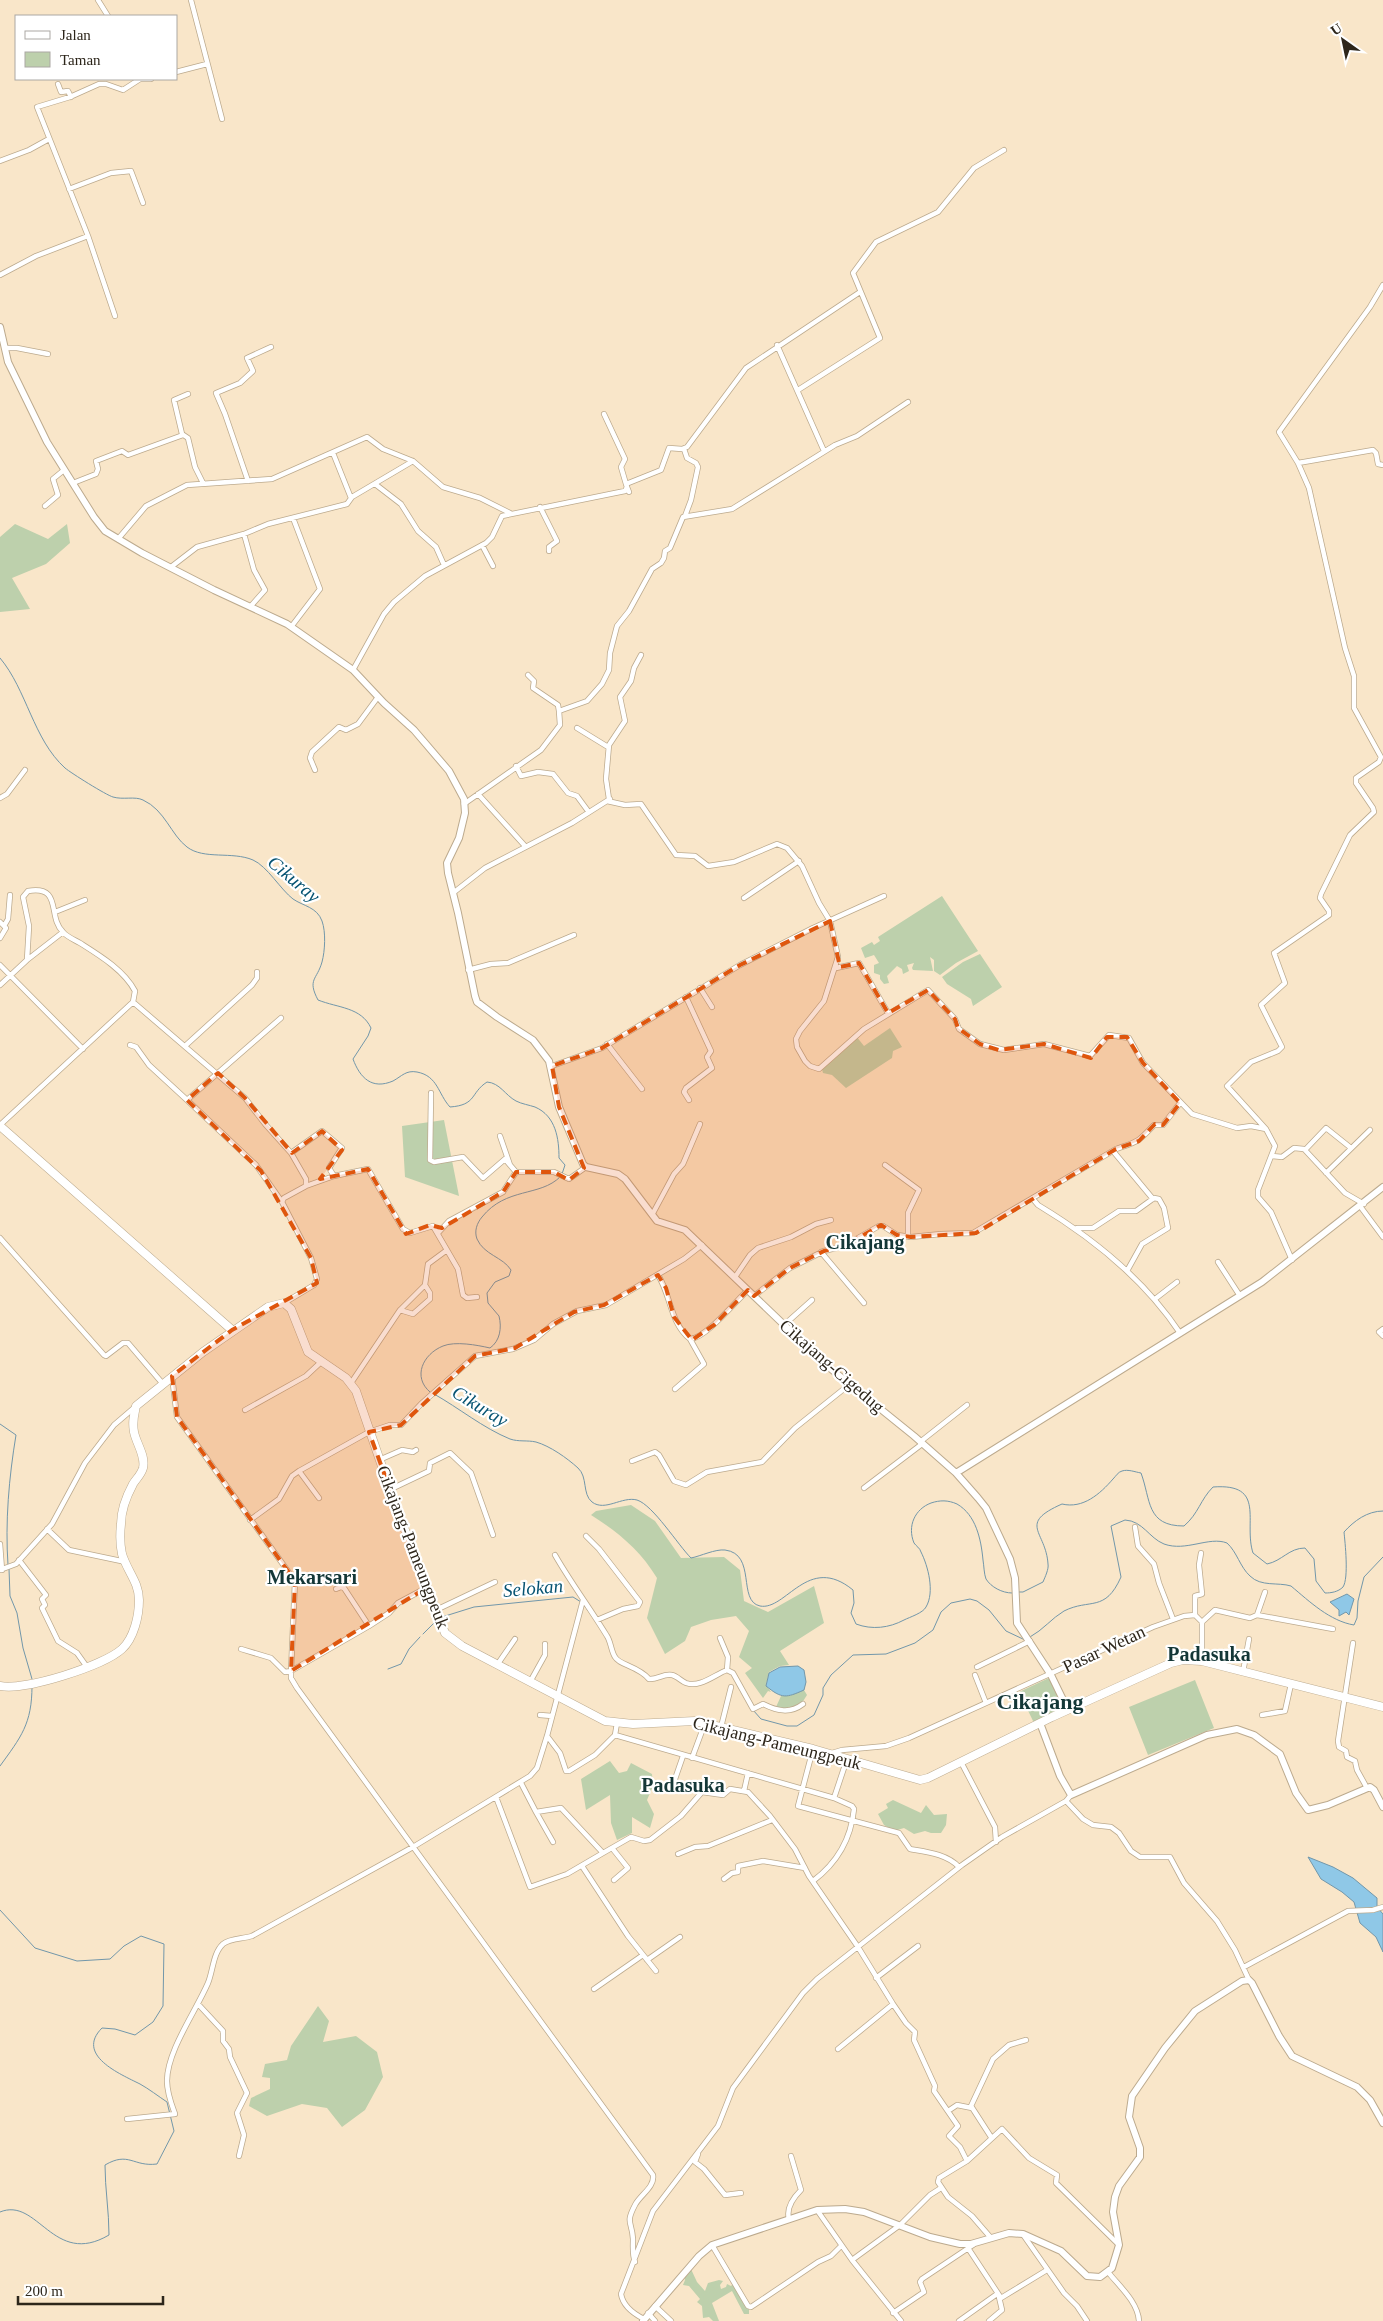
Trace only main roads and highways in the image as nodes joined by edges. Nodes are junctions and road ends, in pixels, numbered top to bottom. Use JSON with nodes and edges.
{"nodes":[{"id":1,"x":0,"y":1126,"type":"edge"},
{"id":2,"x":232,"y":1330,"type":"junction"},
{"id":3,"x":0,"y":1686,"type":"edge"},
{"id":4,"x":1383,"y":1707,"type":"edge"}],
"edges":[{"from":1,"to":2,"type":"main road"},
{"from":2,"to":3,"type":"main road"},
{"from":2,"to":4,"type":"main road","name":"Cikajang-Pameungpeuk"}]}
